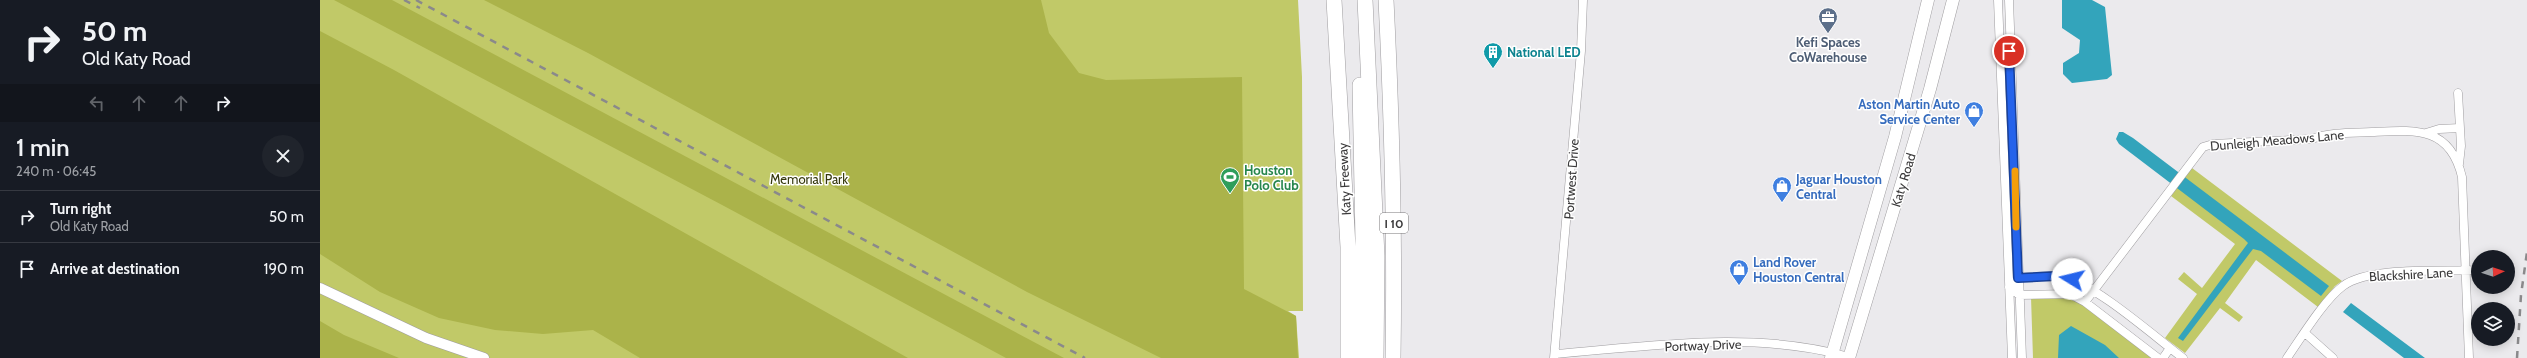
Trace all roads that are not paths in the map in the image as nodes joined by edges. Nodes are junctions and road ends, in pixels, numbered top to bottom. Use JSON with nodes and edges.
{"nodes":[{"id":1,"x":1334,"y":0,"type":"edge"},
{"id":2,"x":1355,"y":0,"type":"edge"},
{"id":3,"x":1365,"y":0,"type":"edge"},
{"id":4,"x":1386,"y":0,"type":"edge"},
{"id":5,"x":1396,"y":0,"type":"edge"},
{"id":6,"x":1583,"y":0,"type":"edge"},
{"id":7,"x":1928,"y":0,"type":"edge"},
{"id":8,"x":1953,"y":0,"type":"edge"},
{"id":9,"x":1998,"y":0,"type":"edge"},
{"id":10,"x":2009,"y":0,"type":"edge"},
{"id":11,"x":1388,"y":40,"type":"junction"},
{"id":12,"x":2458,"y":93,"type":"dead end"},
{"id":13,"x":2002,"y":120,"type":"junction"},
{"id":14,"x":2012,"y":120,"type":"junction"},
{"id":15,"x":2460,"y":128,"type":"junction"},
{"id":16,"x":2426,"y":133,"type":"junction"},
{"id":17,"x":2459,"y":165,"type":"junction"},
{"id":18,"x":2466,"y":271,"type":"junction"},
{"id":19,"x":2471,"y":271,"type":"edge"},
{"id":20,"x":2018,"y":278,"type":"junction"},
{"id":21,"x":2009,"y":287,"type":"junction"},
{"id":22,"x":320,"y":288,"type":"edge"},
{"id":23,"x":2093,"y":291,"type":"junction"},
{"id":24,"x":2019,"y":295,"type":"junction"},
{"id":25,"x":2085,"y":302,"type":"junction"},
{"id":26,"x":2305,"y":333,"type":"junction"},
{"id":27,"x":2170,"y":348,"type":"junction"},
{"id":28,"x":1832,"y":355,"type":"edge"},
{"id":29,"x":1555,"y":356,"type":"edge"},
{"id":30,"x":484,"y":358,"type":"edge"},
{"id":31,"x":1348,"y":358,"type":"edge"},
{"id":32,"x":1362,"y":358,"type":"edge"},
{"id":33,"x":1376,"y":358,"type":"edge"},
{"id":34,"x":1393,"y":358,"type":"edge"},
{"id":35,"x":1849,"y":358,"type":"edge"},
{"id":36,"x":2012,"y":358,"type":"edge"},
{"id":37,"x":2022,"y":358,"type":"edge"},
{"id":38,"x":2158,"y":358,"type":"edge"},
{"id":39,"x":2163,"y":358,"type":"edge"},
{"id":40,"x":2183,"y":358,"type":"edge"},
{"id":41,"x":2287,"y":358,"type":"edge"},
{"id":42,"x":2333,"y":358,"type":"edge"},
{"id":43,"x":2469,"y":358,"type":"edge"}],
"edges":[{"from":1,"to":31,"type":"highway","name":"Katy Freeway"},
{"from":2,"to":32,"type":"highway"},
{"from":3,"to":33,"type":"highway"},
{"from":4,"to":11,"type":"highway","number":"I 10"},
{"from":5,"to":11,"type":"highway"},
{"from":6,"to":29,"type":"street","name":"Portwest Drive"},
{"from":7,"to":28,"type":"main road","name":"Katy Road"},
{"from":8,"to":35,"type":"main road","name":"Katy Road"},
{"from":9,"to":13,"type":"street"},
{"from":10,"to":14,"type":"street"},
{"from":11,"to":34,"type":"highway","number":"I 10"},
{"from":12,"to":15,"type":"street"},
{"from":13,"to":14,"type":"street"},
{"from":13,"to":21,"type":"street"},
{"from":14,"to":20,"type":"street"},
{"from":15,"to":16,"type":"street","name":"Dunleigh Meadows Lane"},
{"from":15,"to":17,"type":"street"},
{"from":16,"to":17,"type":"street","name":"Dunleigh Meadows Lane"},
{"from":16,"to":23,"type":"street","name":"Dunleigh Meadows Lane"},
{"from":17,"to":18,"type":"street"},
{"from":18,"to":19,"type":"street","name":"Blackshire Lane"},
{"from":18,"to":26,"type":"street","name":"Blackshire Lane"},
{"from":18,"to":43,"type":"street"},
{"from":20,"to":21,"type":"street"},
{"from":20,"to":23,"type":"street"},
{"from":20,"to":24,"type":"street"},
{"from":21,"to":24,"type":"street"},
{"from":21,"to":36,"type":"street"},
{"from":22,"to":30,"type":"street"},
{"from":23,"to":25,"type":"street","name":"Dunleigh Meadows Lane"},
{"from":23,"to":27,"type":"street"},
{"from":24,"to":25,"type":"street"},
{"from":24,"to":37,"type":"street"},
{"from":25,"to":38,"type":"street"},
{"from":26,"to":41,"type":"street","name":"Blackshire Lane"},
{"from":26,"to":42,"type":"street"},
{"from":27,"to":39,"type":"street"},
{"from":27,"to":40,"type":"street"},
{"from":28,"to":29,"type":"street","name":"Portway Drive"},
{"from":28,"to":35,"type":"street","name":"Portway Drive"}]}
